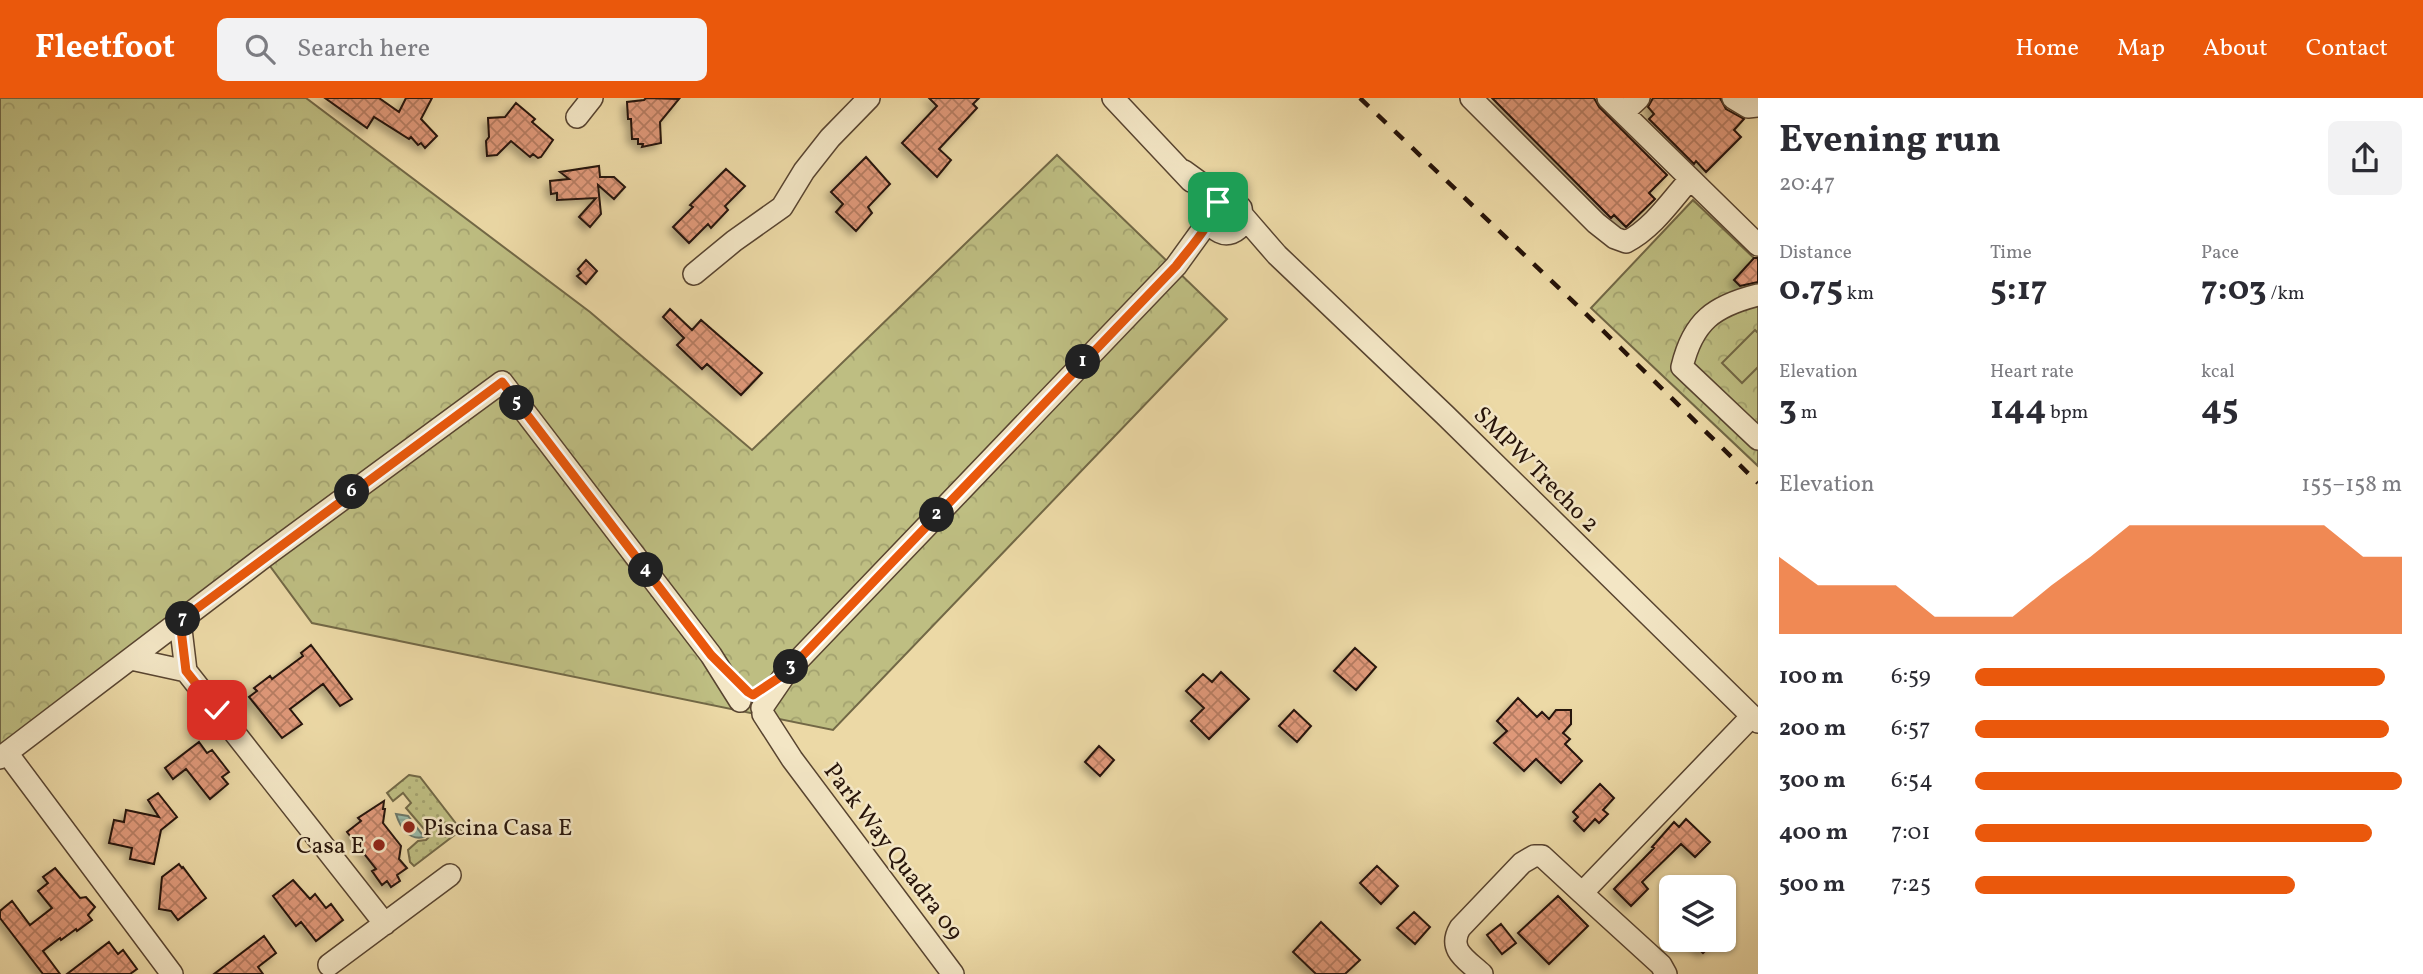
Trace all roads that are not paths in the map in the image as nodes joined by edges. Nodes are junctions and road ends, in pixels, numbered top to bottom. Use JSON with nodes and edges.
{"nodes":[{"id":1,"x":592,"y":98,"type":"edge"},
{"id":2,"x":869,"y":98,"type":"edge"},
{"id":3,"x":1113,"y":98,"type":"edge"},
{"id":4,"x":1471,"y":98,"type":"edge"},
{"id":5,"x":1624,"y":103,"type":"edge"},
{"id":6,"x":577,"y":117,"type":"dead end"},
{"id":7,"x":1690,"y":179,"type":"junction"},
{"id":8,"x":1225,"y":219,"type":"junction"},
{"id":9,"x":1758,"y":245,"type":"edge"},
{"id":10,"x":694,"y":274,"type":"dead end"},
{"id":11,"x":1758,"y":295,"type":"edge"},
{"id":12,"x":1758,"y":439,"type":"edge"},
{"id":13,"x":180,"y":621,"type":"junction"},
{"id":14,"x":131,"y":659,"type":"junction"},
{"id":15,"x":186,"y":671,"type":"junction"},
{"id":16,"x":753,"y":705,"type":"junction"},
{"id":17,"x":1755,"y":719,"type":"edge"},
{"id":18,"x":4,"y":756,"type":"edge"},
{"id":19,"x":450,"y":875,"type":"dead end"},
{"id":20,"x":1582,"y":893,"type":"junction"},
{"id":21,"x":385,"y":924,"type":"junction"},
{"id":22,"x":329,"y":965,"type":"dead end"},
{"id":23,"x":172,"y":974,"type":"edge"},
{"id":24,"x":953,"y":974,"type":"edge"},
{"id":25,"x":1482,"y":974,"type":"edge"},
{"id":26,"x":1666,"y":974,"type":"edge"}],
"edges":[{"from":1,"to":6,"type":"street"},
{"from":2,"to":10,"type":"street"},
{"from":3,"to":8,"type":"street"},
{"from":4,"to":7,"type":"street"},
{"from":5,"to":7,"type":"street"},
{"from":7,"to":9,"type":"street"},
{"from":8,"to":16,"type":"street"},
{"from":8,"to":17,"type":"street","name":"SMPW Trecho 2"},
{"from":11,"to":12,"type":"street"},
{"from":13,"to":14,"type":"street"},
{"from":13,"to":15,"type":"street"},
{"from":13,"to":16,"type":"street","name":"Park Way Quadra 09"},
{"from":14,"to":15,"type":"street"},
{"from":14,"to":18,"type":"street"},
{"from":15,"to":21,"type":"street"},
{"from":16,"to":24,"type":"street","name":"Park Way Quadra 09"},
{"from":17,"to":20,"type":"street"},
{"from":18,"to":23,"type":"street"},
{"from":19,"to":21,"type":"street"},
{"from":20,"to":25,"type":"street"},
{"from":20,"to":26,"type":"street"},
{"from":21,"to":22,"type":"street"}]}
